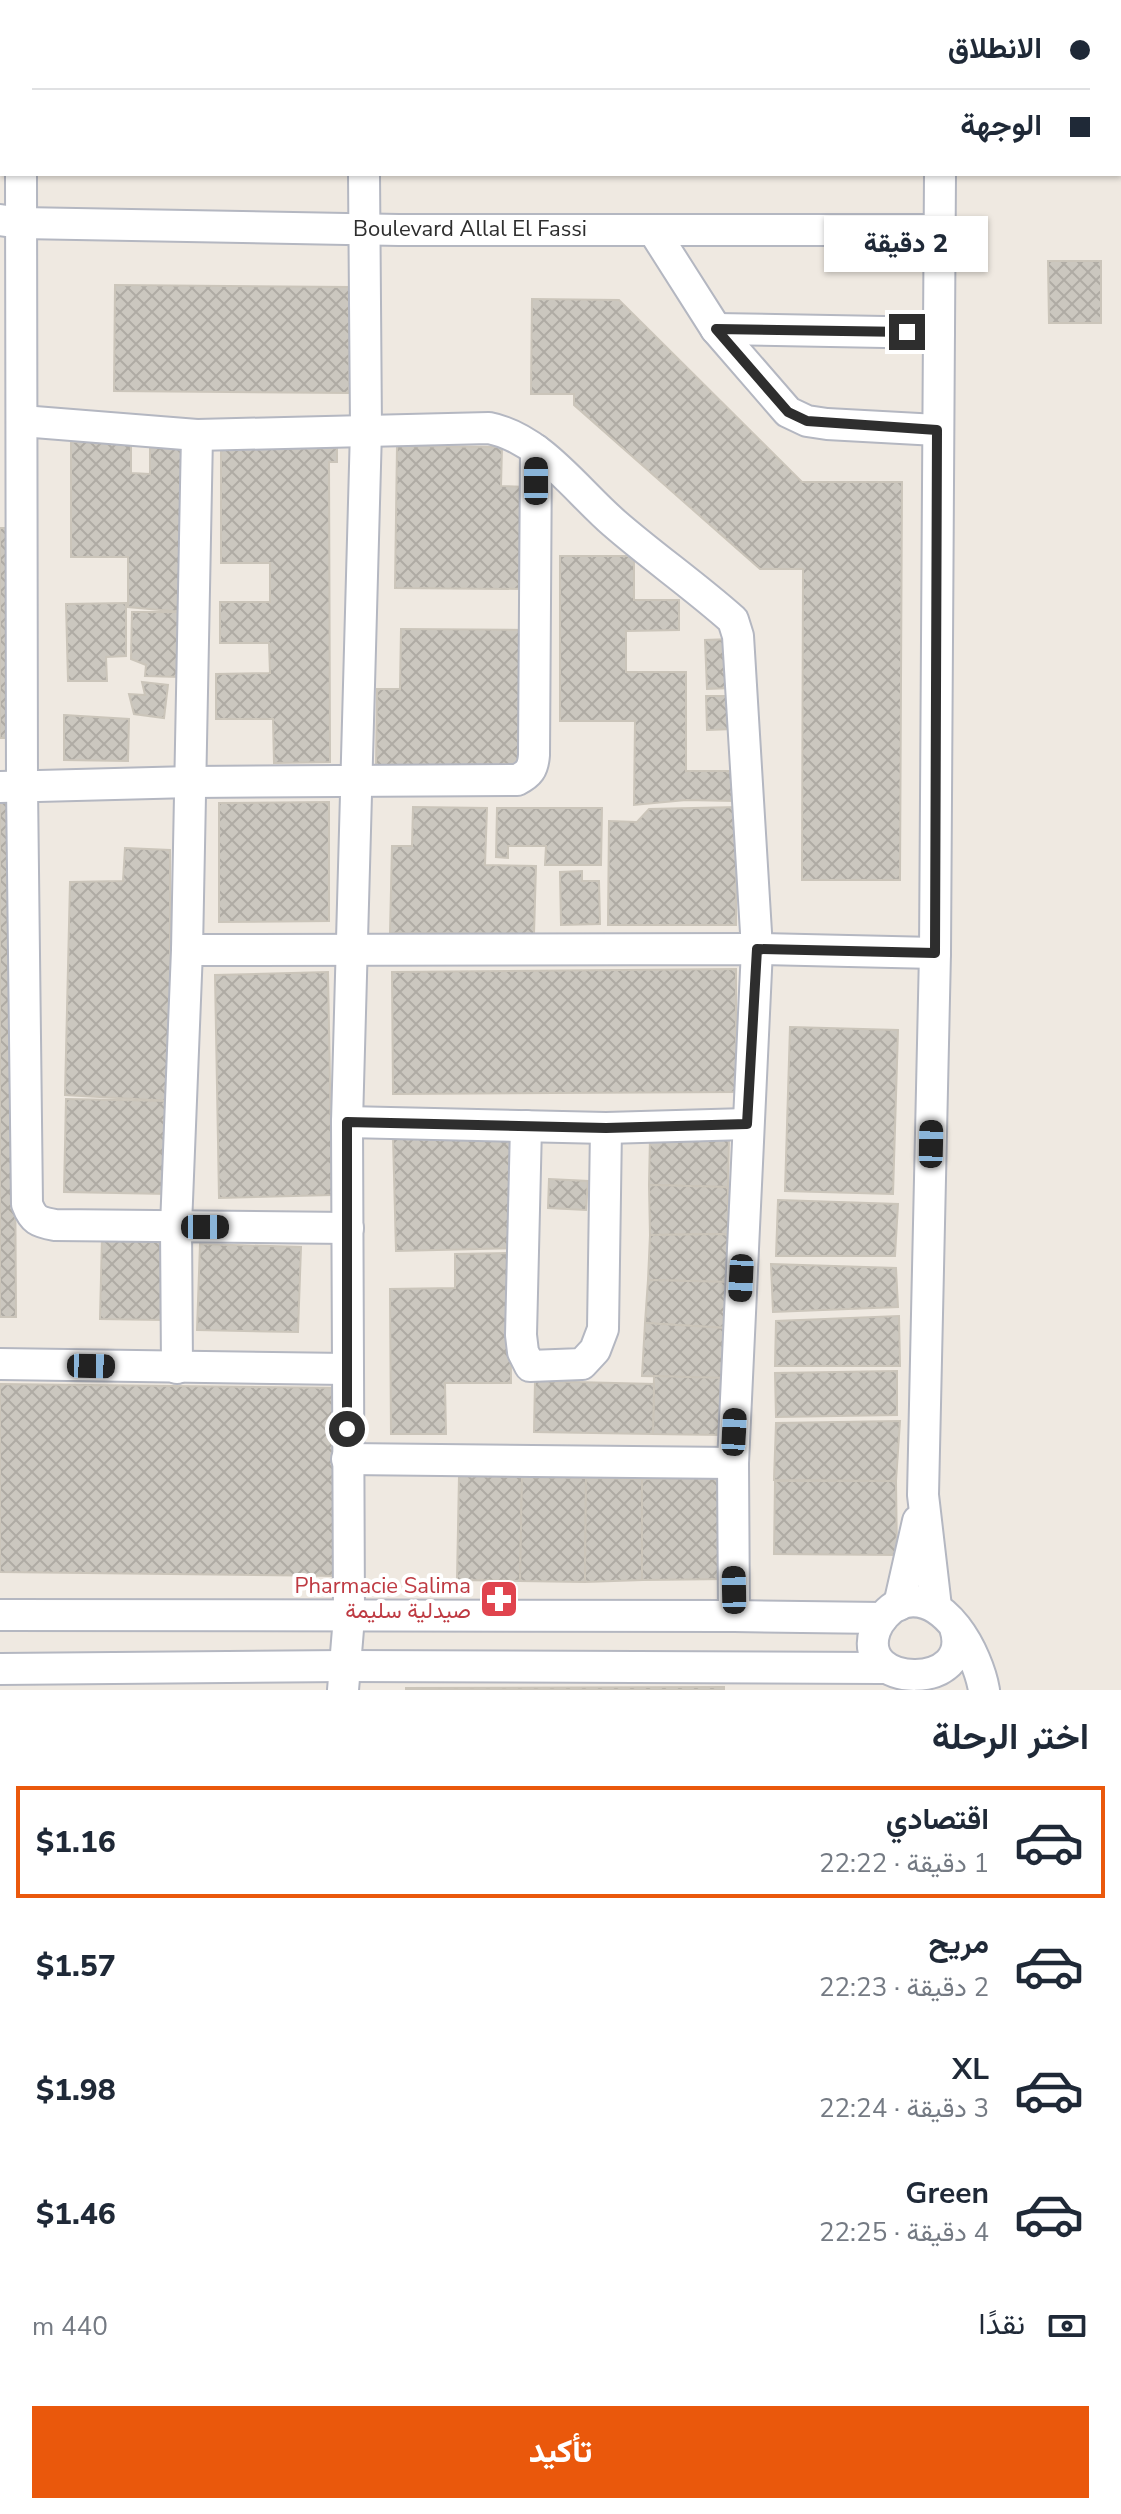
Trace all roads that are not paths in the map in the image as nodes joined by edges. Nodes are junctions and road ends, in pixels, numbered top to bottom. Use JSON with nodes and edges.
{"nodes":[{"id":1,"x":21,"y":176,"type":"edge"},
{"id":2,"x":364,"y":176,"type":"edge"},
{"id":3,"x":940,"y":176,"type":"edge"},
{"id":4,"x":11,"y":222,"type":"edge"},
{"id":5,"x":363,"y":229,"type":"junction"},
{"id":6,"x":653,"y":230,"type":"junction"},
{"id":7,"x":939,"y":230,"type":"junction"},
{"id":8,"x":716,"y":329,"type":"junction"},
{"id":9,"x":939,"y":333,"type":"junction"},
{"id":10,"x":22,"y":421,"type":"junction"},
{"id":11,"x":366,"y":430,"type":"junction"},
{"id":12,"x":937,"y":430,"type":"junction"},
{"id":13,"x":197,"y":435,"type":"junction"},
{"id":14,"x":536,"y":450,"type":"junction"},
{"id":15,"x":356,"y":780,"type":"junction"},
{"id":16,"x":191,"y":782,"type":"junction"},
{"id":17,"x":11,"y":787,"type":"edge"},
{"id":18,"x":351,"y":948,"type":"junction"},
{"id":19,"x":757,"y":949,"type":"junction"},
{"id":20,"x":187,"y":950,"type":"junction"},
{"id":21,"x":935,"y":953,"type":"junction"},
{"id":22,"x":347,"y":1122,"type":"junction"},
{"id":23,"x":747,"y":1124,"type":"junction"},
{"id":24,"x":526,"y":1126,"type":"junction"},
{"id":25,"x":606,"y":1128,"type":"junction"},
{"id":26,"x":176,"y":1226,"type":"junction"},
{"id":27,"x":348,"y":1228,"type":"junction"},
{"id":28,"x":0,"y":1364,"type":"edge"},
{"id":29,"x":177,"y":1368,"type":"junction"},
{"id":30,"x":347,"y":1369,"type":"junction"},
{"id":31,"x":347,"y":1459,"type":"junction"},
{"id":32,"x":733,"y":1463,"type":"junction"},
{"id":33,"x":923,"y":1495,"type":"junction"},
{"id":34,"x":890,"y":1612,"type":"junction"},
{"id":35,"x":0,"y":1615,"type":"edge"},
{"id":36,"x":734,"y":1616,"type":"junction"},
{"id":37,"x":349,"y":1617,"type":"junction"},
{"id":38,"x":945,"y":1617,"type":"junction"},
{"id":39,"x":0,"y":1669,"type":"edge"},
{"id":40,"x":344,"y":1678,"type":"edge"},
{"id":41,"x":737,"y":1679,"type":"edge"},
{"id":42,"x":891,"y":1680,"type":"edge"},
{"id":43,"x":943,"y":1683,"type":"edge"},
{"id":44,"x":984,"y":1690,"type":"edge"}],
"edges":[{"from":1,"to":4,"type":"street"},
{"from":2,"to":5,"type":"street"},
{"from":3,"to":7,"type":"street"},
{"from":4,"to":5,"type":"street","name":"Boulevard Allal El Fassi"},
{"from":4,"to":10,"type":"street"},
{"from":5,"to":6,"type":"street","name":"Boulevard Allal El Fassi"},
{"from":5,"to":11,"type":"street"},
{"from":6,"to":7,"type":"street","name":"Boulevard Allal El Fassi"},
{"from":6,"to":8,"type":"street"},
{"from":7,"to":9,"type":"street"},
{"from":8,"to":9,"type":"street"},
{"from":8,"to":12,"type":"street"},
{"from":9,"to":12,"type":"street"},
{"from":10,"to":13,"type":"street"},
{"from":10,"to":17,"type":"street"},
{"from":11,"to":13,"type":"street"},
{"from":11,"to":14,"type":"street"},
{"from":11,"to":15,"type":"street"},
{"from":12,"to":21,"type":"street"},
{"from":13,"to":16,"type":"street"},
{"from":14,"to":15,"type":"street"},
{"from":14,"to":19,"type":"street"},
{"from":15,"to":16,"type":"street"},
{"from":15,"to":18,"type":"street"},
{"from":16,"to":17,"type":"street"},
{"from":16,"to":20,"type":"street"},
{"from":17,"to":26,"type":"street"},
{"from":18,"to":19,"type":"street"},
{"from":18,"to":20,"type":"street"},
{"from":18,"to":22,"type":"street"},
{"from":19,"to":21,"type":"street"},
{"from":19,"to":23,"type":"street"},
{"from":20,"to":26,"type":"street"},
{"from":21,"to":33,"type":"street"},
{"from":22,"to":24,"type":"street"},
{"from":22,"to":27,"type":"street"},
{"from":23,"to":25,"type":"street"},
{"from":23,"to":32,"type":"street"},
{"from":24,"to":25,"type":"street"},
{"from":24,"to":25,"type":"street"},
{"from":26,"to":27,"type":"street"},
{"from":26,"to":29,"type":"street"},
{"from":27,"to":30,"type":"street"},
{"from":28,"to":29,"type":"street"},
{"from":29,"to":30,"type":"street"},
{"from":30,"to":31,"type":"street"},
{"from":31,"to":32,"type":"street"},
{"from":31,"to":37,"type":"street"},
{"from":32,"to":36,"type":"street"},
{"from":33,"to":34,"type":"street"},
{"from":33,"to":38,"type":"street"},
{"from":34,"to":36,"type":"street"},
{"from":34,"to":38,"type":"street"},
{"from":34,"to":42,"type":"street"},
{"from":35,"to":37,"type":"street"},
{"from":36,"to":37,"type":"street"},
{"from":37,"to":40,"type":"street"},
{"from":38,"to":43,"type":"street"},
{"from":38,"to":44,"type":"street"},
{"from":39,"to":40,"type":"street"},
{"from":40,"to":41,"type":"street"},
{"from":41,"to":42,"type":"street"},
{"from":42,"to":43,"type":"street"}]}
